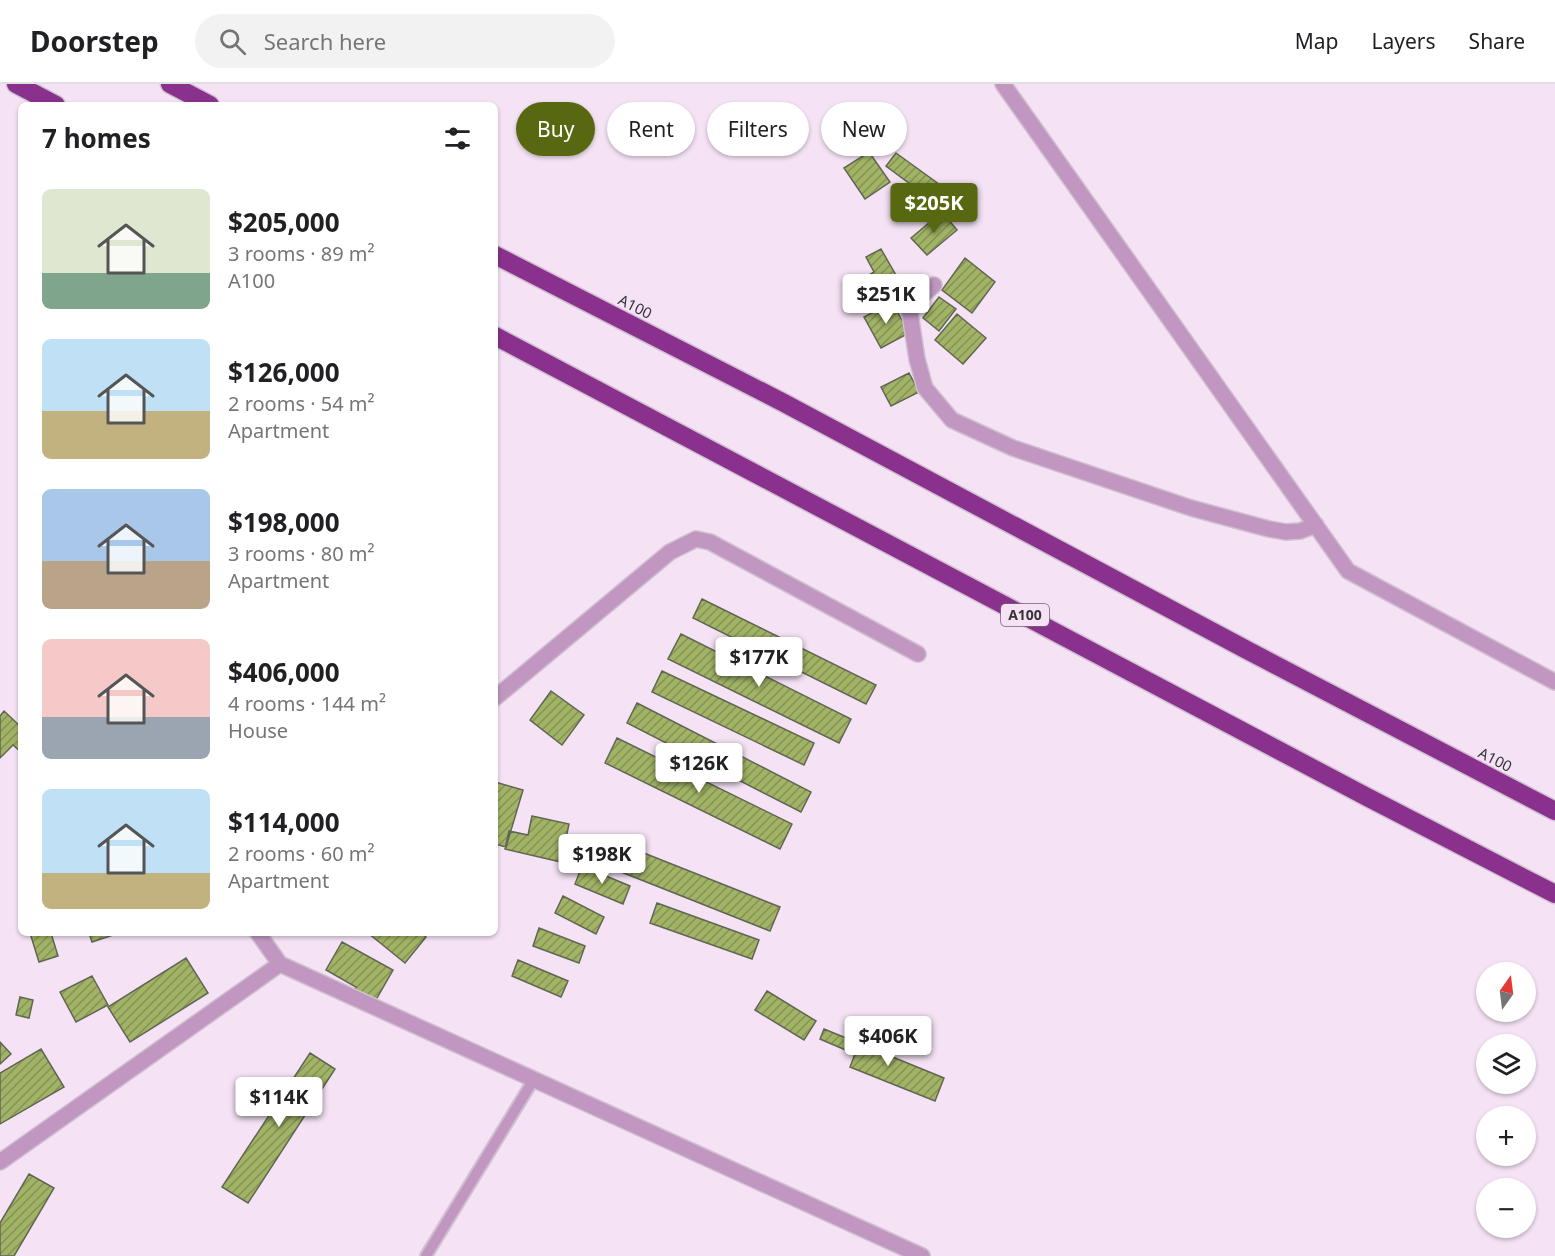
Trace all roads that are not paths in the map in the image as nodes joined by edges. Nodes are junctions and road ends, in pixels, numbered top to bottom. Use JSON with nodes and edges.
{"nodes":[{"id":1,"x":16,"y":84,"type":"edge"},
{"id":2,"x":170,"y":84,"type":"edge"},
{"id":3,"x":1003,"y":84,"type":"edge"},
{"id":4,"x":50,"y":102,"type":"edge"},
{"id":5,"x":204,"y":102,"type":"edge"},
{"id":6,"x":498,"y":257,"type":"edge"},
{"id":7,"x":934,"y":285,"type":"dead end"},
{"id":8,"x":498,"y":338,"type":"edge"},
{"id":9,"x":1316,"y":525,"type":"junction"},
{"id":10,"x":918,"y":654,"type":"dead end"},
{"id":11,"x":1555,"y":682,"type":"edge"},
{"id":12,"x":498,"y":695,"type":"edge"},
{"id":13,"x":1555,"y":811,"type":"edge"},
{"id":14,"x":1555,"y":894,"type":"edge"},
{"id":15,"x":260,"y":936,"type":"edge"},
{"id":16,"x":280,"y":964,"type":"junction"},
{"id":17,"x":534,"y":1079,"type":"junction"},
{"id":18,"x":0,"y":1162,"type":"edge"},
{"id":19,"x":426,"y":1256,"type":"edge"},
{"id":20,"x":922,"y":1256,"type":"edge"}],
"edges":[{"from":1,"to":4,"type":"highway"},
{"from":2,"to":5,"type":"highway"},
{"from":3,"to":9,"type":"street"},
{"from":6,"to":13,"type":"highway","name":"A100","number":"A100"},
{"from":7,"to":9,"type":"street"},
{"from":8,"to":14,"type":"highway","number":"A100"},
{"from":9,"to":11,"type":"street"},
{"from":10,"to":12,"type":"street"},
{"from":15,"to":16,"type":"street"},
{"from":16,"to":17,"type":"street"},
{"from":16,"to":18,"type":"street"},
{"from":17,"to":19,"type":"lane"},
{"from":17,"to":20,"type":"street"}]}
